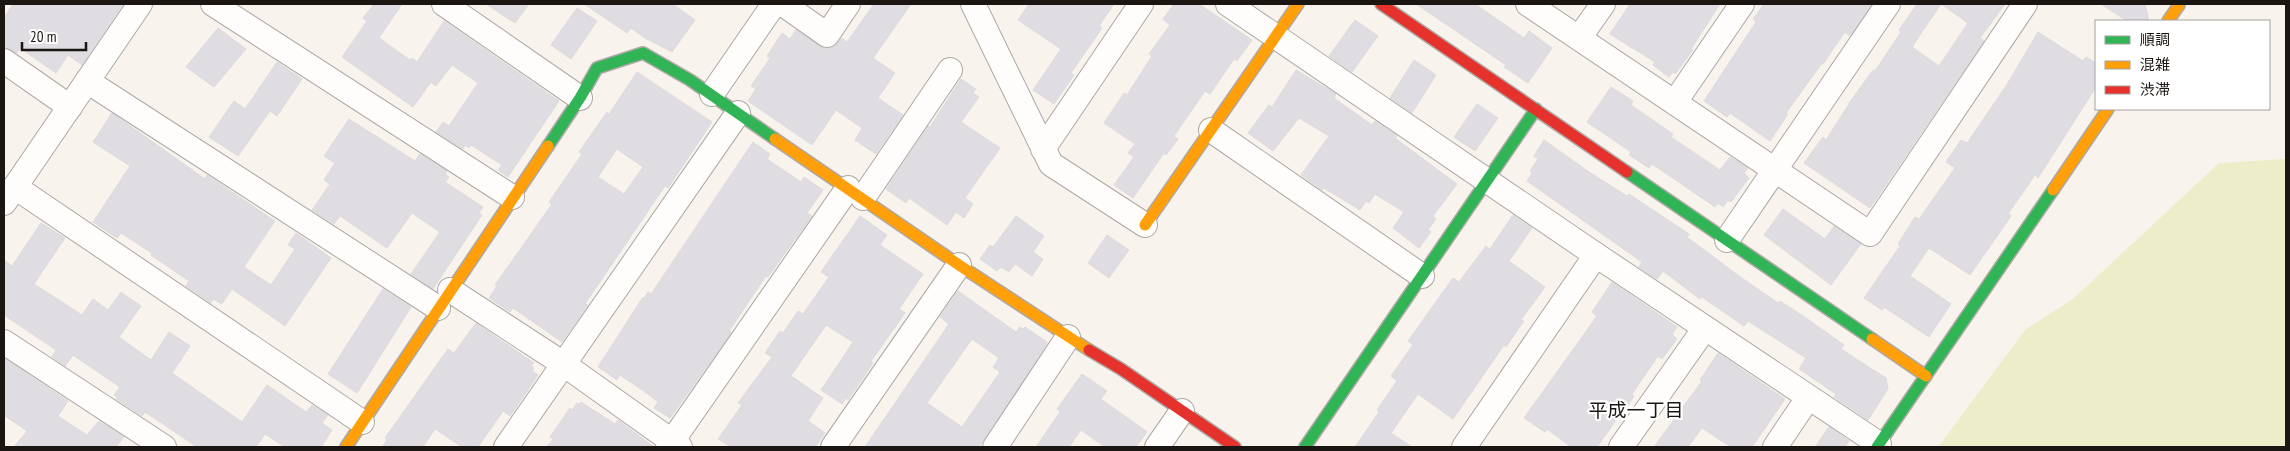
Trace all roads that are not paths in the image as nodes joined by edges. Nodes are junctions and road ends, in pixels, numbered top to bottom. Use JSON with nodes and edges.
{"nodes":[{"id":1,"x":140,"y":4,"type":"edge"},
{"id":2,"x":213,"y":4,"type":"edge"},
{"id":3,"x":444,"y":4,"type":"edge"},
{"id":4,"x":774,"y":4,"type":"edge"},
{"id":5,"x":783,"y":4,"type":"edge"},
{"id":6,"x":848,"y":4,"type":"edge"},
{"id":7,"x":1141,"y":4,"type":"edge"},
{"id":8,"x":1228,"y":4,"type":"edge"},
{"id":9,"x":1298,"y":4,"type":"edge"},
{"id":10,"x":1381,"y":4,"type":"edge"},
{"id":11,"x":1528,"y":4,"type":"edge"},
{"id":12,"x":1603,"y":4,"type":"edge"},
{"id":13,"x":1742,"y":4,"type":"edge"},
{"id":14,"x":1888,"y":4,"type":"edge"},
{"id":15,"x":2026,"y":4,"type":"edge"},
{"id":16,"x":980,"y":8,"type":"edge"},
{"id":17,"x":1275,"y":36,"type":"junction"},
{"id":18,"x":1579,"y":38,"type":"junction"},
{"id":19,"x":4,"y":61,"type":"edge"},
{"id":20,"x":950,"y":70,"type":"dead end"},
{"id":21,"x":87,"y":81,"type":"junction"},
{"id":22,"x":712,"y":94,"type":"junction"},
{"id":23,"x":580,"y":98,"type":"junction"},
{"id":24,"x":1675,"y":102,"type":"junction"},
{"id":25,"x":70,"y":107,"type":"junction"},
{"id":26,"x":1536,"y":109,"type":"junction"},
{"id":27,"x":2107,"y":110,"type":"edge"},
{"id":28,"x":738,"y":113,"type":"junction"},
{"id":29,"x":1211,"y":130,"type":"junction"},
{"id":30,"x":1043,"y":149,"type":"junction"},
{"id":31,"x":1776,"y":170,"type":"junction"},
{"id":32,"x":1486,"y":181,"type":"junction"},
{"id":33,"x":855,"y":193,"type":"junction"},
{"id":34,"x":9,"y":195,"type":"edge"},
{"id":35,"x":512,"y":197,"type":"junction"},
{"id":36,"x":1145,"y":225,"type":"joint"},
{"id":37,"x":1727,"y":240,"type":"junction"},
{"id":38,"x":1596,"y":256,"type":"junction"},
{"id":39,"x":959,"y":265,"type":"junction"},
{"id":40,"x":1422,"y":276,"type":"junction"},
{"id":41,"x":444,"y":299,"type":"junction"},
{"id":42,"x":1705,"y":328,"type":"junction"},
{"id":43,"x":1068,"y":337,"type":"junction"},
{"id":44,"x":4,"y":342,"type":"edge"},
{"id":45,"x":562,"y":363,"type":"junction"},
{"id":46,"x":1926,"y":376,"type":"junction"},
{"id":47,"x":1808,"y":398,"type":"junction"},
{"id":48,"x":1182,"y":411,"type":"junction"},
{"id":49,"x":362,"y":422,"type":"junction"},
{"id":50,"x":673,"y":445,"type":"edge"},
{"id":51,"x":1878,"y":446,"type":"edge"},
{"id":52,"x":164,"y":447,"type":"edge"},
{"id":53,"x":346,"y":447,"type":"edge"},
{"id":54,"x":506,"y":447,"type":"edge"},
{"id":55,"x":833,"y":447,"type":"edge"},
{"id":56,"x":995,"y":447,"type":"edge"},
{"id":57,"x":1157,"y":447,"type":"edge"},
{"id":58,"x":1235,"y":447,"type":"edge"},
{"id":59,"x":1306,"y":447,"type":"edge"},
{"id":60,"x":1464,"y":447,"type":"edge"},
{"id":61,"x":1620,"y":447,"type":"edge"},
{"id":62,"x":1775,"y":447,"type":"edge"}],
"edges":[{"from":1,"to":21,"type":"street"},
{"from":2,"to":35,"type":"street"},
{"from":3,"to":23,"type":"street"},
{"from":4,"to":22,"type":"street"},
{"from":5,"to":6,"type":"street"},
{"from":7,"to":30,"type":"street"},
{"from":8,"to":17,"type":"street"},
{"from":9,"to":17,"type":"street"},
{"from":10,"to":26,"type":"street"},
{"from":11,"to":18,"type":"street"},
{"from":12,"to":18,"type":"street"},
{"from":13,"to":24,"type":"street"},
{"from":14,"to":31,"type":"street"},
{"from":15,"to":31,"type":"street"},
{"from":16,"to":30,"type":"street"},
{"from":17,"to":29,"type":"street"},
{"from":17,"to":32,"type":"street"},
{"from":18,"to":24,"type":"street"},
{"from":19,"to":25,"type":"street"},
{"from":20,"to":33,"type":"street"},
{"from":21,"to":25,"type":"street"},
{"from":21,"to":41,"type":"street"},
{"from":22,"to":23,"type":"street"},
{"from":22,"to":28,"type":"street"},
{"from":23,"to":35,"type":"street"},
{"from":24,"to":31,"type":"street"},
{"from":25,"to":34,"type":"street"},
{"from":26,"to":32,"type":"street"},
{"from":26,"to":37,"type":"street"},
{"from":27,"to":46,"type":"street"},
{"from":28,"to":33,"type":"street"},
{"from":28,"to":45,"type":"street"},
{"from":29,"to":36,"type":"street"},
{"from":29,"to":40,"type":"street"},
{"from":30,"to":36,"type":"street"},
{"from":31,"to":37,"type":"street"},
{"from":32,"to":38,"type":"street"},
{"from":32,"to":40,"type":"street"},
{"from":33,"to":39,"type":"street"},
{"from":33,"to":50,"type":"street"},
{"from":34,"to":49,"type":"street"},
{"from":35,"to":41,"type":"street"},
{"from":37,"to":46,"type":"street"},
{"from":38,"to":42,"type":"street"},
{"from":38,"to":60,"type":"street"},
{"from":39,"to":43,"type":"street"},
{"from":39,"to":55,"type":"street"},
{"from":40,"to":59,"type":"street"},
{"from":41,"to":45,"type":"street"},
{"from":41,"to":49,"type":"street"},
{"from":42,"to":47,"type":"street"},
{"from":42,"to":61,"type":"street"},
{"from":43,"to":48,"type":"street"},
{"from":43,"to":56,"type":"street"},
{"from":44,"to":52,"type":"street"},
{"from":45,"to":50,"type":"street"},
{"from":45,"to":54,"type":"street"},
{"from":46,"to":51,"type":"street"},
{"from":47,"to":51,"type":"street"},
{"from":47,"to":62,"type":"street"},
{"from":48,"to":57,"type":"street"},
{"from":48,"to":58,"type":"street"},
{"from":49,"to":53,"type":"street"}]}
